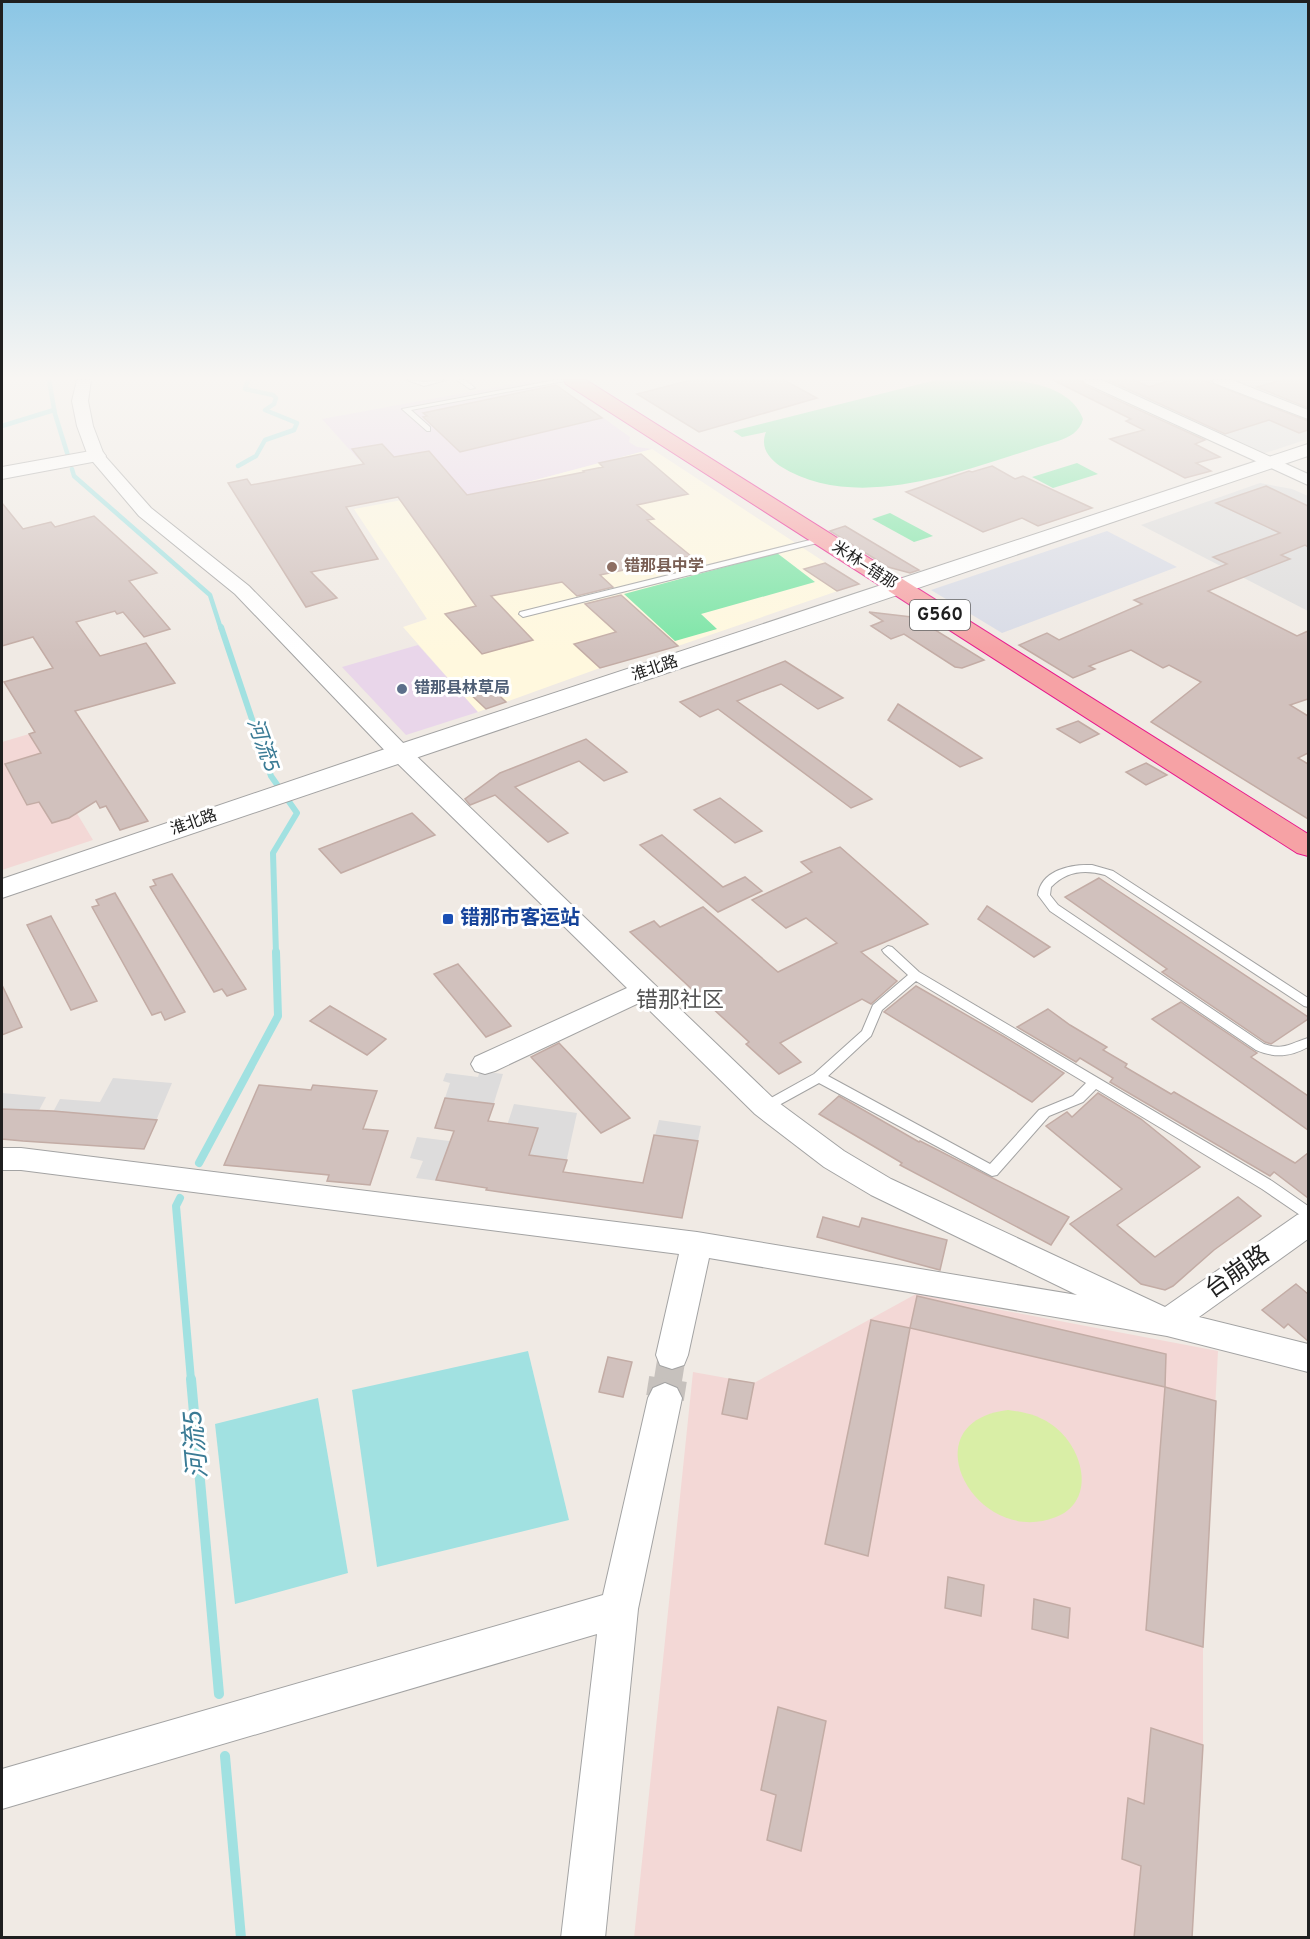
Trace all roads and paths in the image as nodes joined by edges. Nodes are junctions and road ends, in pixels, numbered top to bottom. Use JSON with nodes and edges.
{"nodes":[{"id":1,"x":109,"y":470,"type":"edge"},
{"id":2,"x":715,"y":470,"type":"edge"},
{"id":3,"x":1248,"y":470,"type":"edge"},
{"id":4,"x":1287,"y":470,"type":"edge"},
{"id":5,"x":1308,"y":480,"type":"edge"},
{"id":6,"x":822,"y":539,"type":"junction"},
{"id":7,"x":898,"y":588,"type":"junction"},
{"id":8,"x":523,"y":614,"type":"dead end"},
{"id":9,"x":400,"y":753,"type":"junction"},
{"id":10,"x":1308,"y":848,"type":"edge"},
{"id":11,"x":2,"y":889,"type":"edge"},
{"id":12,"x":888,"y":950,"type":"dead end"},
{"id":13,"x":915,"y":975,"type":"junction"},
{"id":14,"x":645,"y":990,"type":"junction"},
{"id":15,"x":1308,"y":1003,"type":"edge"},
{"id":16,"x":1308,"y":1042,"type":"edge"},
{"id":17,"x":485,"y":1064,"type":"dead end"},
{"id":18,"x":819,"y":1077,"type":"junction"},
{"id":19,"x":1095,"y":1083,"type":"junction"},
{"id":20,"x":765,"y":1107,"type":"junction"},
{"id":21,"x":2,"y":1159,"type":"edge"},
{"id":22,"x":1308,"y":1213,"type":"edge"},
{"id":23,"x":1308,"y":1222,"type":"edge"},
{"id":24,"x":697,"y":1244,"type":"junction"},
{"id":25,"x":1167,"y":1323,"type":"junction"},
{"id":26,"x":672,"y":1355,"type":"tunnel mouth"},
{"id":27,"x":1308,"y":1358,"type":"edge"},
{"id":28,"x":665,"y":1398,"type":"tunnel mouth"},
{"id":29,"x":619,"y":1609,"type":"junction"},
{"id":30,"x":2,"y":1789,"type":"edge"},
{"id":31,"x":583,"y":1938,"type":"edge"}],
"edges":[{"from":1,"to":9,"type":"street"},
{"from":2,"to":6,"type":"highway","name":"米林—错那","number":"G560"},
{"from":3,"to":7,"type":"street","name":"淮北路"},
{"from":4,"to":5,"type":"street"},
{"from":6,"to":7,"type":"highway","name":"米林—错那","number":"G560"},
{"from":6,"to":8,"type":"lane"},
{"from":7,"to":9,"type":"street","name":"淮北路"},
{"from":7,"to":10,"type":"highway","name":"米林—错那","number":"G560"},
{"from":9,"to":11,"type":"street","name":"淮北路"},
{"from":9,"to":14,"type":"street"},
{"from":12,"to":13,"type":"lane"},
{"from":13,"to":18,"type":"lane"},
{"from":13,"to":19,"type":"lane"},
{"from":14,"to":17,"type":"street"},
{"from":14,"to":20,"type":"street"},
{"from":15,"to":16,"type":"lane"},
{"from":18,"to":19,"type":"lane"},
{"from":18,"to":20,"type":"lane"},
{"from":19,"to":22,"type":"lane"},
{"from":20,"to":25,"type":"street"},
{"from":21,"to":24,"type":"street"},
{"from":23,"to":25,"type":"street","name":"台崩路"},
{"from":24,"to":25,"type":"street"},
{"from":24,"to":26,"type":"street"},
{"from":25,"to":27,"type":"street"},
{"from":28,"to":29,"type":"street"},
{"from":29,"to":30,"type":"street"},
{"from":29,"to":31,"type":"street"}]}
